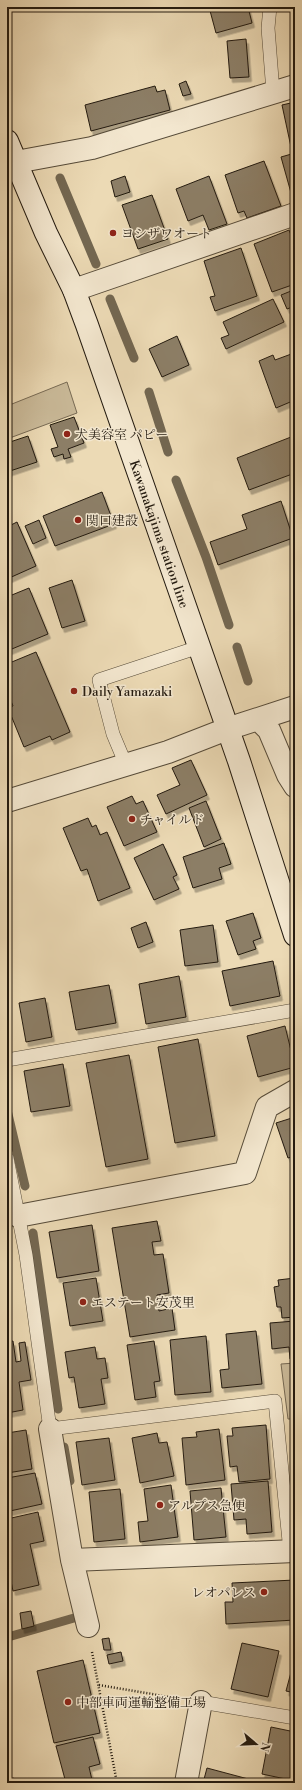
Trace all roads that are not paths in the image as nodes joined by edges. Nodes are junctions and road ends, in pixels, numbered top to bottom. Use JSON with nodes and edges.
{"nodes":[{"id":1,"x":270,"y":7,"type":"edge"},
{"id":2,"x":295,"y":86,"type":"edge"},
{"id":3,"x":273,"y":92,"type":"junction"},
{"id":4,"x":7,"y":140,"type":"edge"},
{"id":5,"x":16,"y":162,"type":"junction"},
{"id":6,"x":295,"y":214,"type":"edge"},
{"id":7,"x":74,"y":290,"type":"junction"},
{"id":8,"x":199,"y":647,"type":"junction"},
{"id":9,"x":295,"y":707,"type":"edge"},
{"id":10,"x":258,"y":719,"type":"junction"},
{"id":11,"x":227,"y":729,"type":"junction"},
{"id":12,"x":126,"y":765,"type":"junction"},
{"id":13,"x":295,"y":786,"type":"edge"},
{"id":14,"x":7,"y":801,"type":"edge"},
{"id":15,"x":295,"y":935,"type":"edge"},
{"id":16,"x":295,"y":1010,"type":"edge"},
{"id":17,"x":7,"y":1060,"type":"edge"},
{"id":18,"x":295,"y":1090,"type":"edge"},
{"id":19,"x":7,"y":1158,"type":"edge"},
{"id":20,"x":18,"y":1216,"type":"junction"},
{"id":21,"x":50,"y":1429,"type":"junction"},
{"id":22,"x":293,"y":1551,"type":"edge"},
{"id":23,"x":72,"y":1560,"type":"junction"},
{"id":24,"x":88,"y":1626,"type":"road end"},
{"id":25,"x":192,"y":1700,"type":"joint"},
{"id":26,"x":295,"y":1718,"type":"edge"},
{"id":27,"x":186,"y":1783,"type":"edge"}],
"edges":[{"from":1,"to":3,"type":"lane"},
{"from":2,"to":3,"type":"street"},
{"from":3,"to":5,"type":"street"},
{"from":4,"to":5,"type":"street","name":"Kawanakajima station line"},
{"from":5,"to":7,"type":"street","name":"Kawanakajima station line"},
{"from":6,"to":7,"type":"street"},
{"from":7,"to":8,"type":"street","name":"Kawanakajima station line"},
{"from":8,"to":11,"type":"street","name":"Kawanakajima station line"},
{"from":8,"to":12,"type":"lane"},
{"from":9,"to":10,"type":"street"},
{"from":10,"to":11,"type":"street"},
{"from":10,"to":13,"type":"street"},
{"from":11,"to":12,"type":"street"},
{"from":11,"to":15,"type":"street","name":"Kawanakajima station line"},
{"from":12,"to":14,"type":"street"},
{"from":16,"to":17,"type":"lane"},
{"from":18,"to":20,"type":"street"},
{"from":19,"to":20,"type":"lane"},
{"from":20,"to":21,"type":"lane"},
{"from":21,"to":22,"type":"lane"},
{"from":21,"to":23,"type":"street"},
{"from":22,"to":23,"type":"street"},
{"from":23,"to":24,"type":"street"},
{"from":25,"to":26,"type":"lane"},
{"from":25,"to":27,"type":"street"}]}
